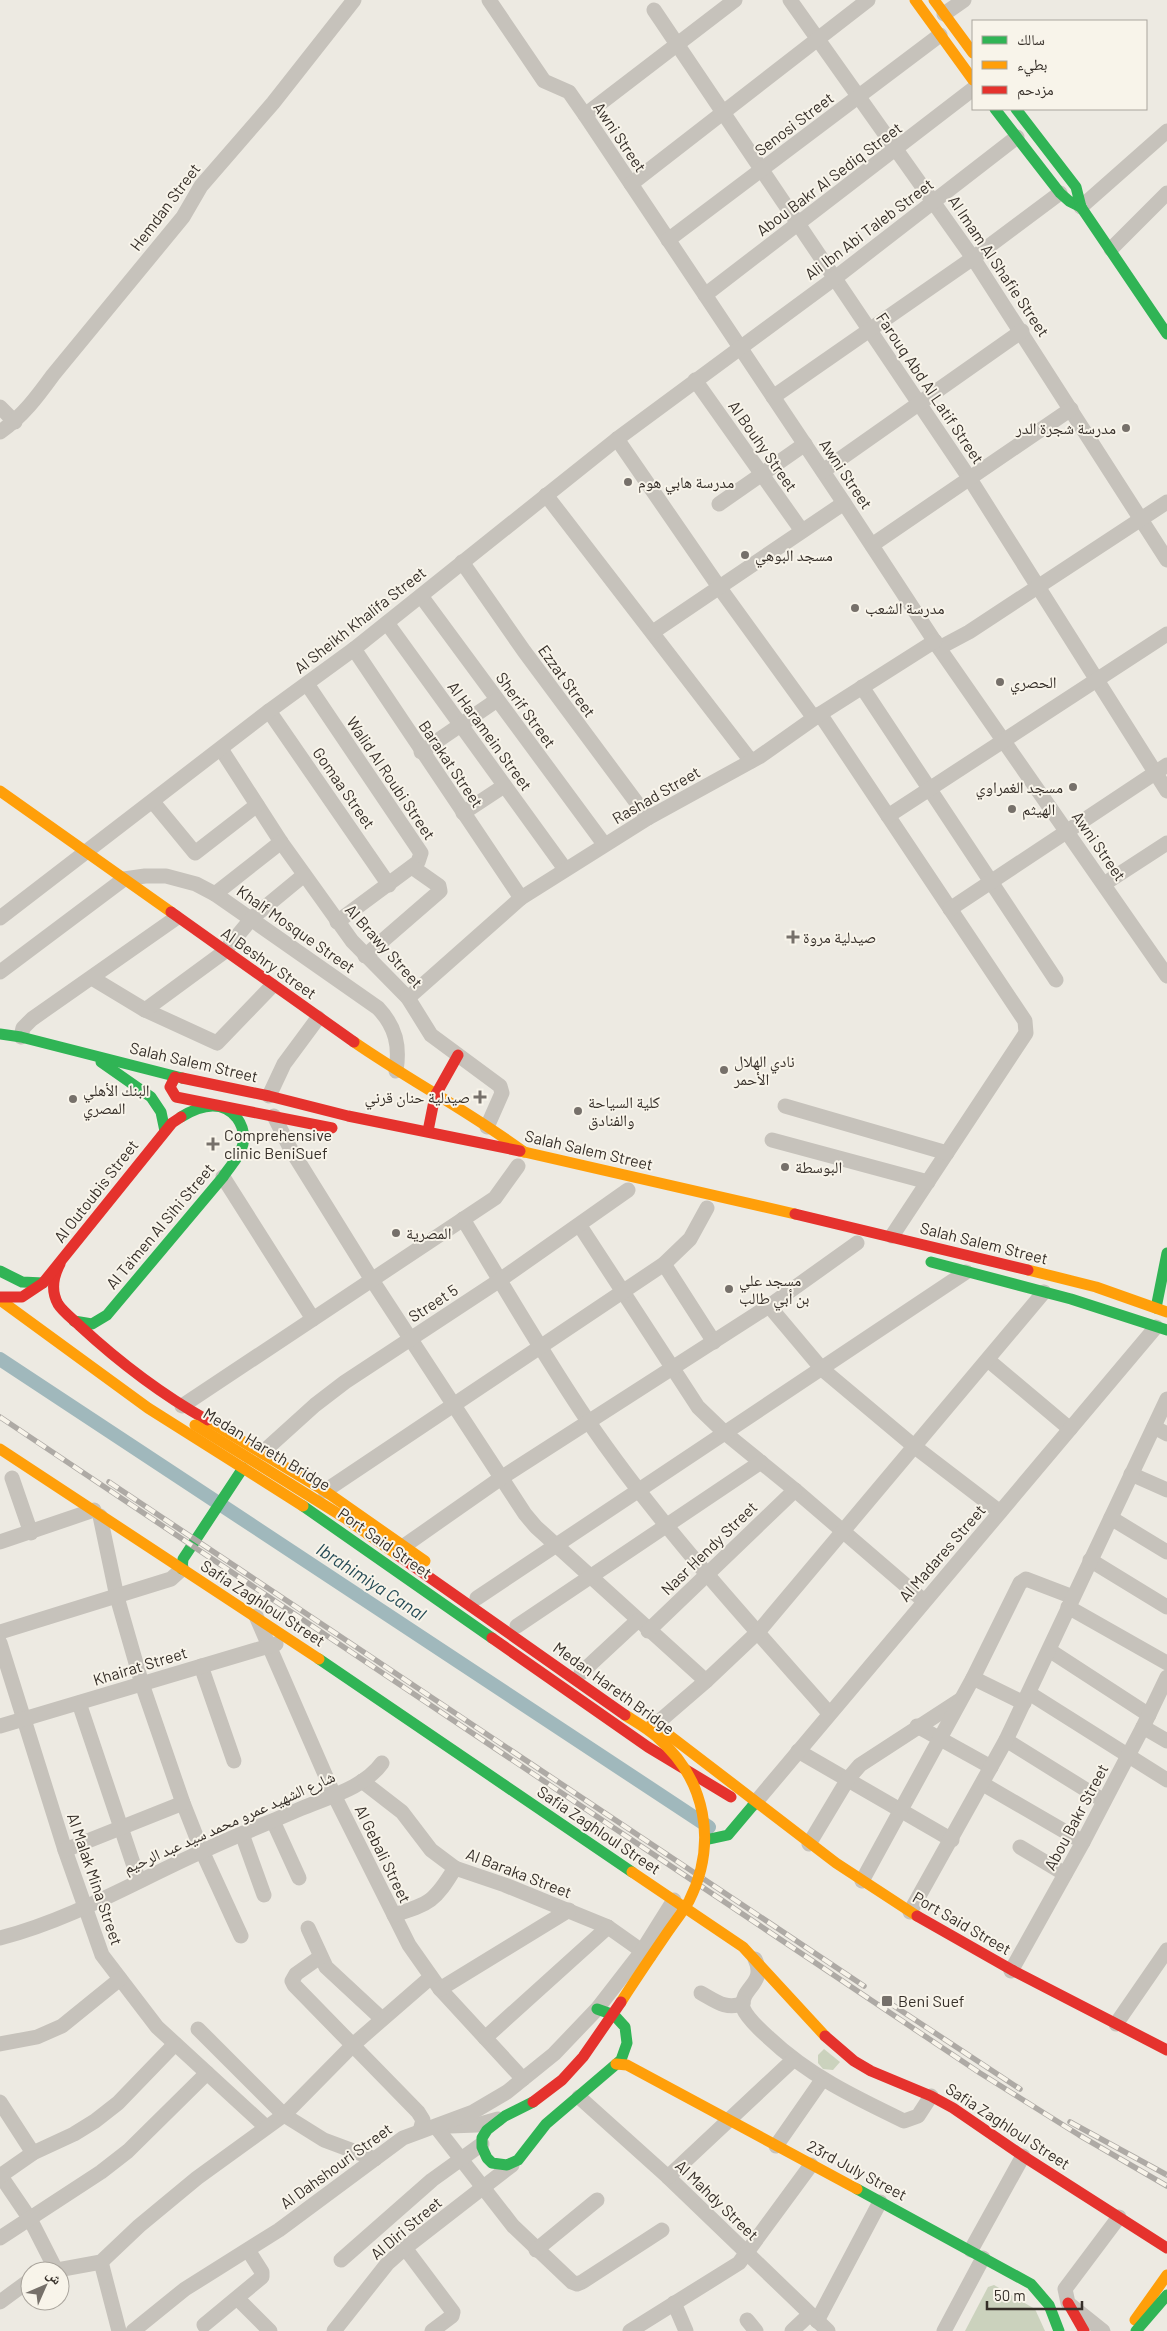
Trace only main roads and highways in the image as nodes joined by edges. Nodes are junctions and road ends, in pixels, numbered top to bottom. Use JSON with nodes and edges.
{"nodes":[{"id":1,"x":914,"y":0,"type":"edge"},
{"id":2,"x":934,"y":0,"type":"edge"},
{"id":3,"x":972,"y":52,"type":"edge"},
{"id":4,"x":972,"y":79,"type":"edge"},
{"id":5,"x":996,"y":110,"type":"edge"},
{"id":6,"x":1017,"y":110,"type":"edge"},
{"id":7,"x":1081,"y":207,"type":"junction"},
{"id":8,"x":1167,"y":334,"type":"edge"},
{"id":9,"x":0,"y":791,"type":"edge"},
{"id":10,"x":0,"y":1034,"type":"edge"},
{"id":11,"x":92,"y":1055,"type":"junction"},
{"id":12,"x":458,"y":1055,"type":"road end"},
{"id":13,"x":175,"y":1077,"type":"junction"},
{"id":14,"x":435,"y":1096,"type":"junction"},
{"id":15,"x":219,"y":1105,"type":"junction"},
{"id":16,"x":346,"y":1130,"type":"dead end"},
{"id":17,"x":165,"y":1131,"type":"junction"},
{"id":18,"x":428,"y":1132,"type":"junction"},
{"id":19,"x":519,"y":1162,"type":"junction"},
{"id":20,"x":609,"y":1186,"type":"dead end"},
{"id":21,"x":632,"y":1191,"type":"road end"},
{"id":22,"x":838,"y":1238,"type":"dead end"},
{"id":23,"x":862,"y":1244,"type":"road end"},
{"id":24,"x":1167,"y":1253,"type":"edge"},
{"id":25,"x":921,"y":1260,"type":"dead end"},
{"id":26,"x":60,"y":1264,"type":"junction"},
{"id":27,"x":0,"y":1271,"type":"edge"},
{"id":28,"x":42,"y":1283,"type":"junction"},
{"id":29,"x":0,"y":1298,"type":"edge"},
{"id":30,"x":1156,"y":1308,"type":"junction"},
{"id":31,"x":1167,"y":1312,"type":"edge"},
{"id":32,"x":74,"y":1321,"type":"junction"},
{"id":33,"x":1162,"y":1328,"type":"edge"},
{"id":34,"x":61,"y":1344,"type":"junction"},
{"id":35,"x":148,"y":1408,"type":"junction"},
{"id":36,"x":0,"y":1449,"type":"edge"},
{"id":37,"x":243,"y":1468,"type":"junction"},
{"id":38,"x":182,"y":1569,"type":"junction"},
{"id":39,"x":517,"y":1626,"type":"junction"},
{"id":40,"x":499,"y":1643,"type":"junction"},
{"id":41,"x":755,"y":1802,"type":"junction"},
{"id":42,"x":706,"y":1840,"type":"dead end"},
{"id":43,"x":597,"y":2010,"type":"road end"},
{"id":44,"x":1167,"y":2050,"type":"edge"},
{"id":45,"x":616,"y":2064,"type":"junction"},
{"id":46,"x":482,"y":2144,"type":"joint"},
{"id":47,"x":1167,"y":2248,"type":"edge"},
{"id":48,"x":1167,"y":2276,"type":"edge"},
{"id":49,"x":1151,"y":2297,"type":"junction"},
{"id":50,"x":1165,"y":2298,"type":"edge"},
{"id":51,"x":1068,"y":2303,"type":"road end"},
{"id":52,"x":1059,"y":2331,"type":"edge"},
{"id":53,"x":1084,"y":2331,"type":"edge"},
{"id":54,"x":1126,"y":2331,"type":"edge"},
{"id":55,"x":1136,"y":2331,"type":"edge"},
{"id":56,"x":1141,"y":2331,"type":"edge"}],
"edges":[{"from":1,"to":4,"type":"main road"},
{"from":2,"to":3,"type":"main road"},
{"from":5,"to":7,"type":"main road"},
{"from":6,"to":7,"type":"main road"},
{"from":7,"to":8,"type":"main road"},
{"from":9,"to":14,"type":"main road","name":"Al Beshry Street"},
{"from":10,"to":11,"type":"main road","name":"Salah Salem Street"},
{"from":11,"to":13,"type":"main road","name":"Salah Salem Street"},
{"from":11,"to":17,"type":"main road"},
{"from":12,"to":14,"type":"main road"},
{"from":13,"to":15,"type":"main road"},
{"from":13,"to":18,"type":"main road","name":"Salah Salem Street"},
{"from":14,"to":18,"type":"main road"},
{"from":14,"to":19,"type":"main road","name":"Al Beshry Street"},
{"from":15,"to":16,"type":"main road"},
{"from":15,"to":17,"type":"main road","name":"Al Outoubis Street"},
{"from":15,"to":32,"type":"main road","name":"Al Ta'men Al Sihi Street"},
{"from":17,"to":26,"type":"main road","name":"Al Outoubis Street"},
{"from":18,"to":19,"type":"main road","name":"Salah Salem Street"},
{"from":19,"to":30,"type":"main road","name":"Salah Salem Street"},
{"from":20,"to":21,"type":"main road","name":"Salah Salem Street"},
{"from":22,"to":23,"type":"main road"},
{"from":24,"to":30,"type":"main road"},
{"from":25,"to":33,"type":"main road","name":"Salah Salem Street"},
{"from":26,"to":28,"type":"main road","name":"Al Outoubis Street"},
{"from":26,"to":32,"type":"main road","name":"Port Said Street"},
{"from":27,"to":28,"type":"main road"},
{"from":28,"to":29,"type":"main road","name":"Al Outoubis Street"},
{"from":29,"to":34,"type":"main road","name":"Port Said Street"},
{"from":30,"to":31,"type":"main road","name":"Salah Salem Street"},
{"from":32,"to":34,"type":"main road","name":"Al Ta'men Al Sihi Street"},
{"from":32,"to":39,"type":"main road","name":"Port Said Street"},
{"from":34,"to":35,"type":"main road","name":"Port Said Street"},
{"from":35,"to":37,"type":"main road","name":"Port Said Street"},
{"from":35,"to":46,"type":"main road","name":"Medan Hareth Bridge","bridge":true},
{"from":36,"to":38,"type":"main road","name":"Safia Zaghloul Street"},
{"from":37,"to":38,"type":"main road"},
{"from":37,"to":40,"type":"main road","name":"Port Said Street"},
{"from":38,"to":47,"type":"main road","name":"Safia Zaghloul Street"},
{"from":39,"to":40,"type":"main road"},
{"from":39,"to":41,"type":"main road","name":"Port Said Street"},
{"from":40,"to":41,"type":"main road","name":"Port Said Street"},
{"from":41,"to":42,"type":"main road"},
{"from":41,"to":44,"type":"main road","name":"Port Said Street"},
{"from":43,"to":45,"type":"main road","name":"Al Diri Street"},
{"from":45,"to":46,"type":"main road","name":"Al Diri Street"},
{"from":45,"to":52,"type":"main road","name":"23rd July Street"},
{"from":48,"to":49,"type":"main road"},
{"from":49,"to":50,"type":"main road"},
{"from":49,"to":54,"type":"main road"},
{"from":50,"to":55,"type":"main road","bridge":true},
{"from":50,"to":56,"type":"main road"},
{"from":51,"to":53,"type":"main road"}]}
